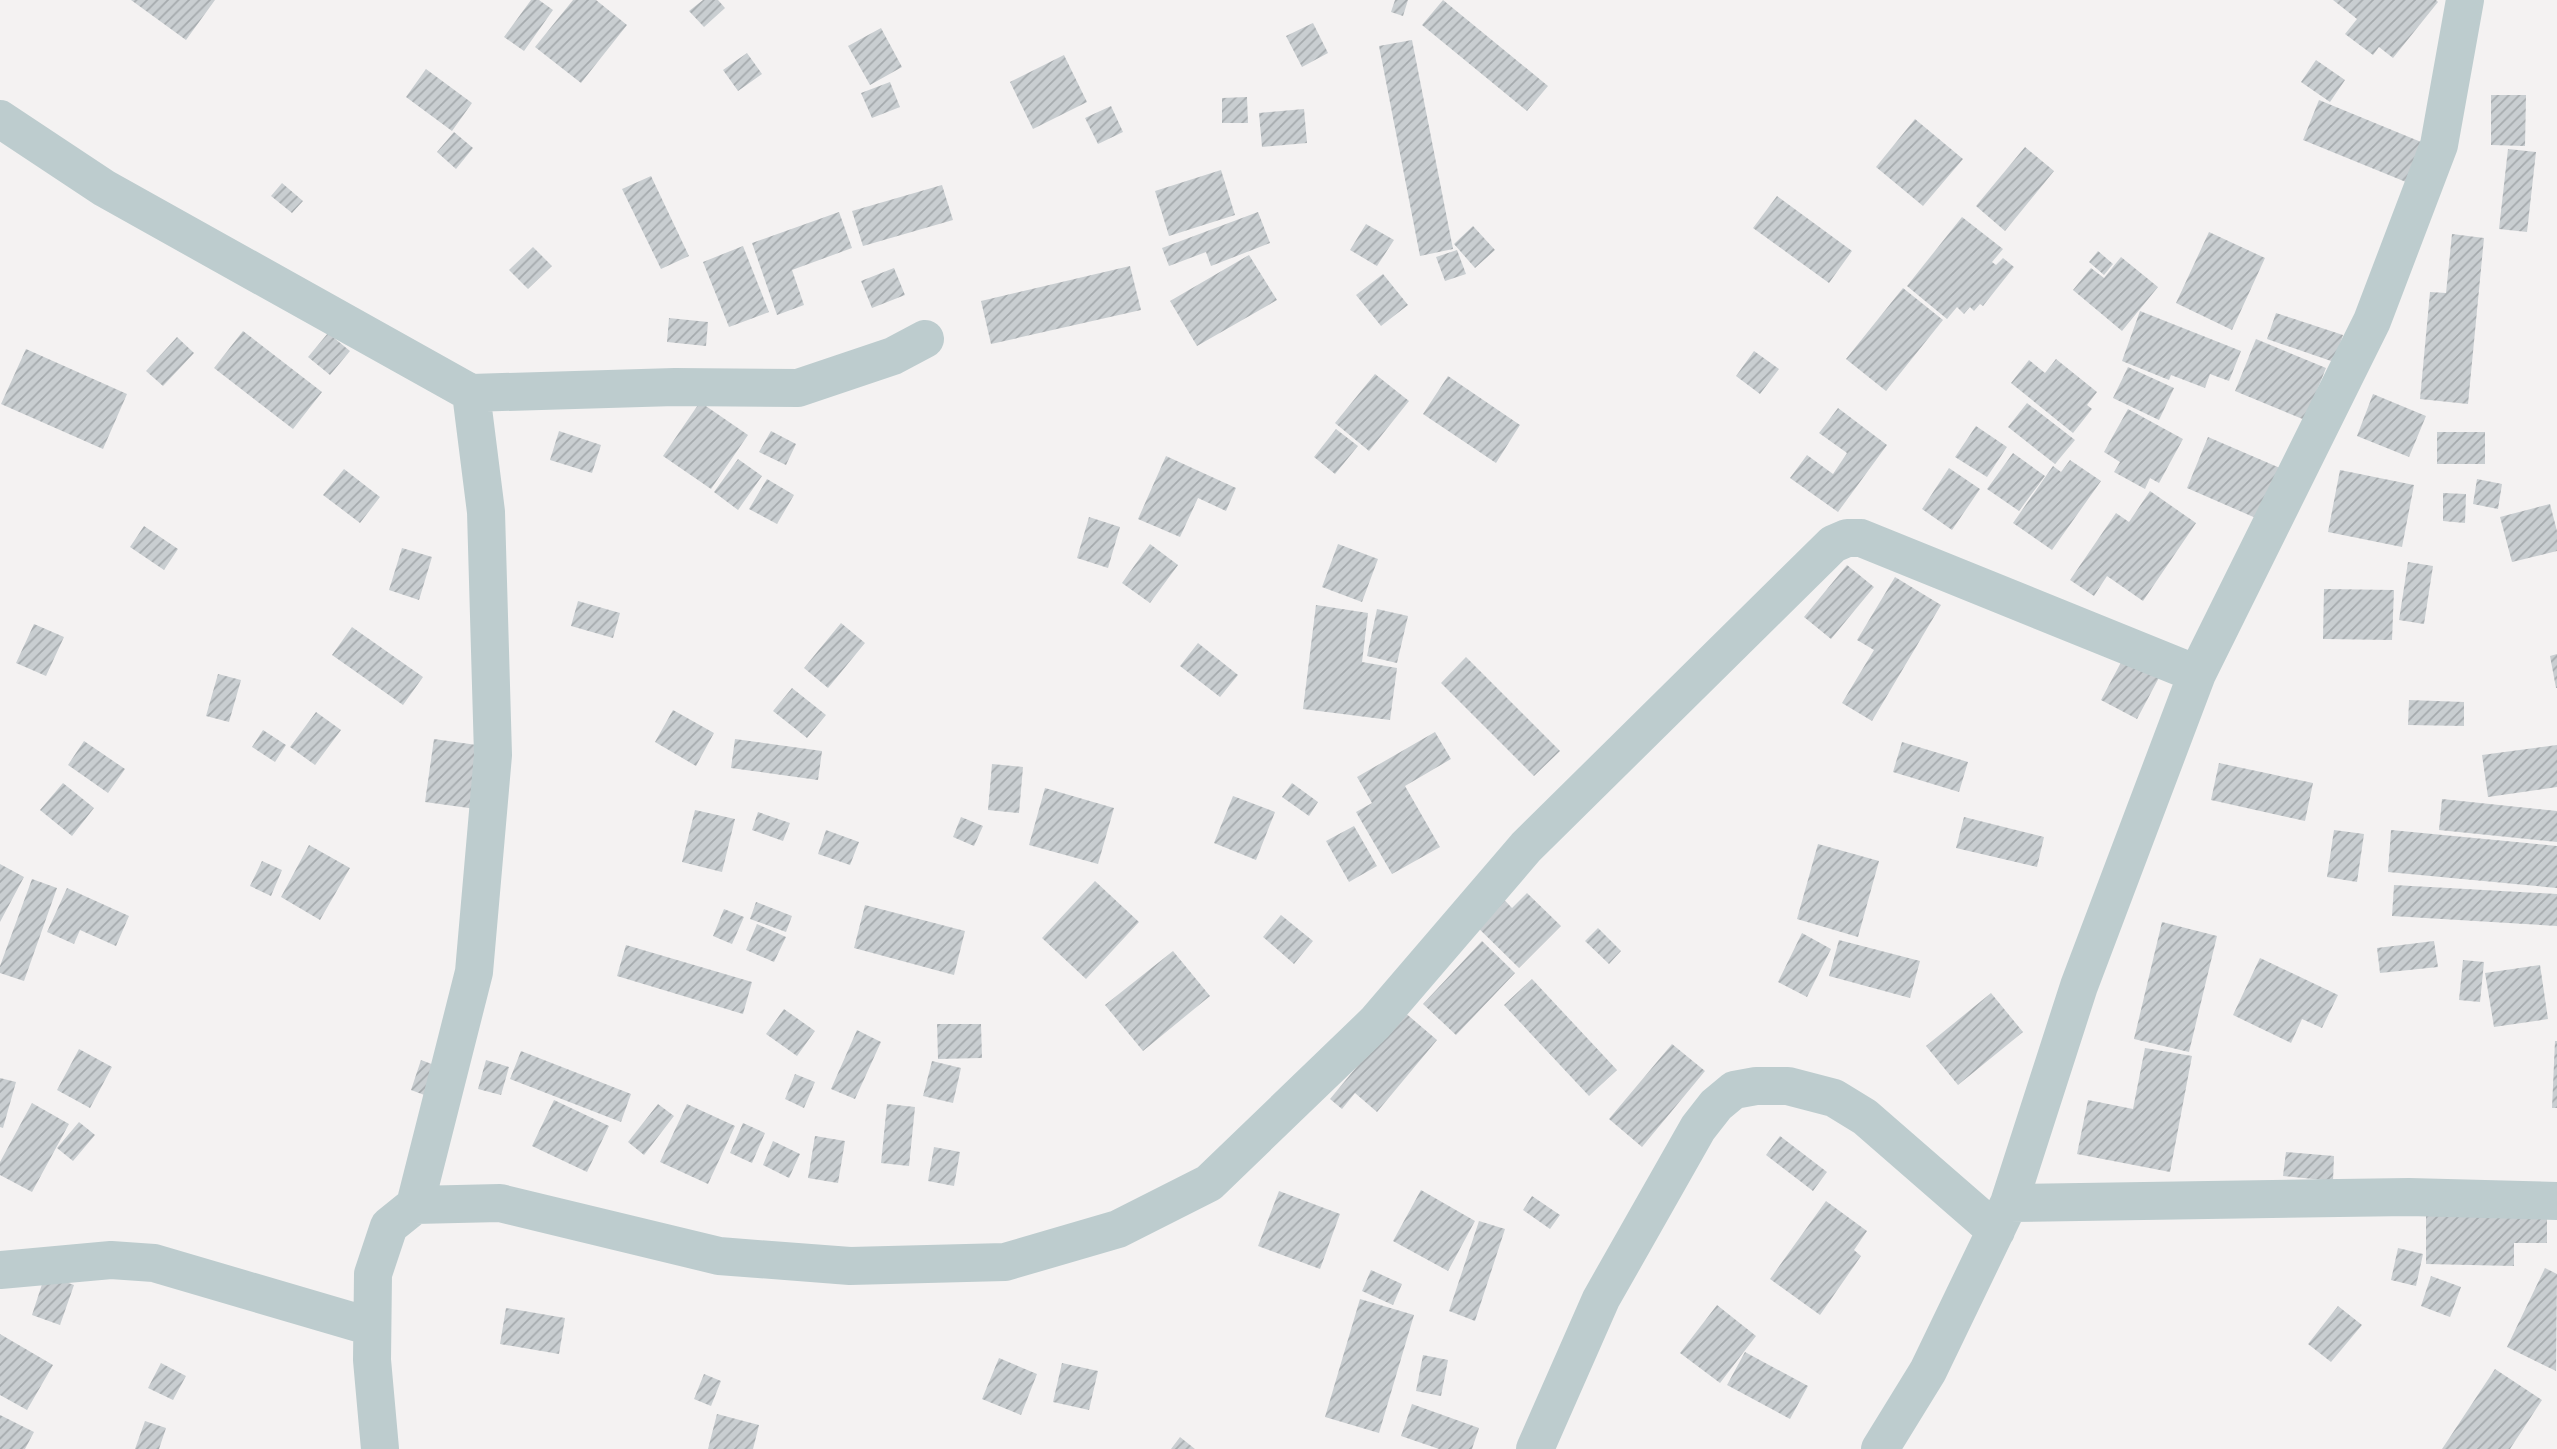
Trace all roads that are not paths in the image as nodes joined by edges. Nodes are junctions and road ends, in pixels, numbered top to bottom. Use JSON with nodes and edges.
{"nodes":[{"id":1,"x":2465,"y":0,"type":"edge"},
{"id":2,"x":0,"y":119,"type":"edge"},
{"id":3,"x":925,"y":340,"type":"dead end"},
{"id":4,"x":471,"y":393,"type":"junction"},
{"id":5,"x":2197,"y":674,"type":"junction"},
{"id":6,"x":2557,"y":1201,"type":"edge"},
{"id":7,"x":415,"y":1205,"type":"junction"},
{"id":8,"x":2002,"y":1217,"type":"junction"},
{"id":9,"x":0,"y":1270,"type":"edge"},
{"id":10,"x":372,"y":1327,"type":"junction"},
{"id":11,"x":380,"y":1449,"type":"edge"},
{"id":12,"x":1535,"y":1449,"type":"edge"},
{"id":13,"x":1880,"y":1449,"type":"edge"}],
"edges":[{"from":1,"to":5,"type":"street"},
{"from":2,"to":4,"type":"street"},
{"from":3,"to":4,"type":"street"},
{"from":4,"to":7,"type":"street"},
{"from":5,"to":7,"type":"street"},
{"from":5,"to":8,"type":"street"},
{"from":6,"to":8,"type":"street"},
{"from":7,"to":10,"type":"street"},
{"from":8,"to":12,"type":"street"},
{"from":8,"to":13,"type":"street"},
{"from":9,"to":10,"type":"street"},
{"from":10,"to":11,"type":"street"}]}
